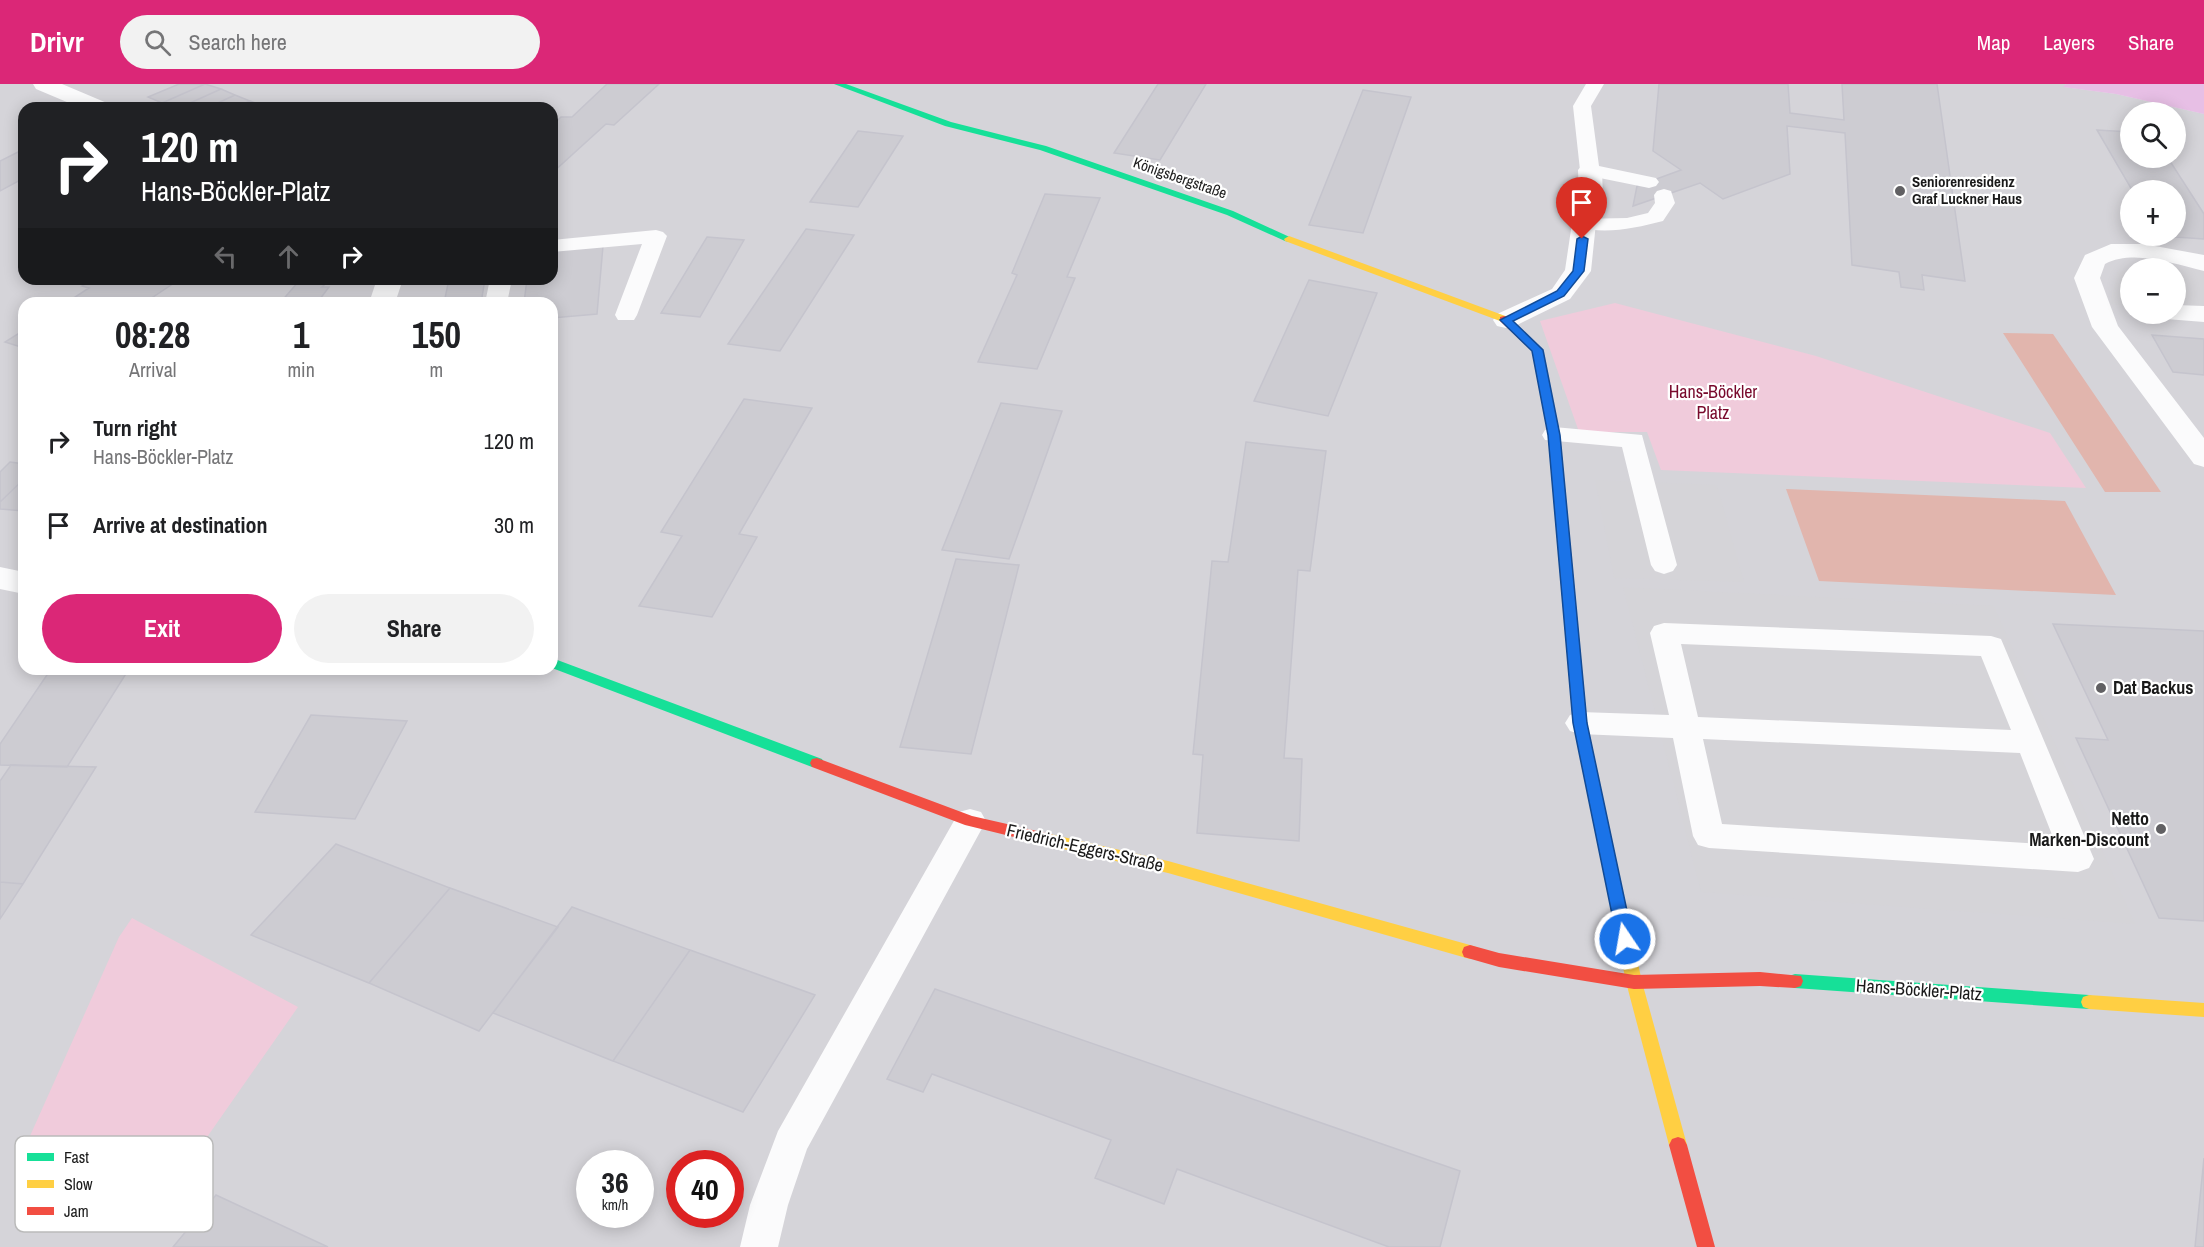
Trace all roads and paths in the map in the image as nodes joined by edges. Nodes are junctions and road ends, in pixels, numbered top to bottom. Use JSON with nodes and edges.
{"nodes":[{"id":1,"x":44,"y":84,"type":"edge"},
{"id":2,"x":838,"y":84,"type":"edge"},
{"id":3,"x":1595,"y":84,"type":"edge"},
{"id":4,"x":85,"y":102,"type":"edge"},
{"id":5,"x":1590,"y":170,"type":"junction"},
{"id":6,"x":1584,"y":223,"type":"junction"},
{"id":7,"x":558,"y":245,"type":"edge"},
{"id":8,"x":2204,"y":263,"type":"edge"},
{"id":9,"x":2186,"y":313,"type":"edge"},
{"id":10,"x":2204,"y":314,"type":"edge"},
{"id":11,"x":626,"y":315,"type":"dead end"},
{"id":12,"x":1506,"y":320,"type":"junction"},
{"id":13,"x":2120,"y":320,"type":"edge"},
{"id":14,"x":2105,"y":327,"type":"junction"},
{"id":15,"x":1554,"y":435,"type":"junction"},
{"id":16,"x":2204,"y":458,"type":"edge"},
{"id":17,"x":1664,"y":565,"type":"dead end"},
{"id":18,"x":0,"y":578,"type":"edge"},
{"id":19,"x":18,"y":582,"type":"edge"},
{"id":20,"x":558,"y":665,"type":"edge"},
{"id":21,"x":1580,"y":723,"type":"junction"},
{"id":22,"x":1686,"y":727,"type":"junction"},
{"id":23,"x":2029,"y":742,"type":"junction"},
{"id":24,"x":970,"y":821,"type":"junction"},
{"id":25,"x":1634,"y":982,"type":"junction"},
{"id":26,"x":2204,"y":1010,"type":"edge"},
{"id":27,"x":759,"y":1247,"type":"edge"},
{"id":28,"x":1706,"y":1247,"type":"edge"}],
"edges":[{"from":1,"to":4,"type":"street"},
{"from":2,"to":12,"type":"street","name":"Königsbergstraße"},
{"from":3,"to":5,"type":"lane"},
{"from":5,"to":6,"type":"street"},
{"from":5,"to":6,"type":"lane"},
{"from":6,"to":12,"type":"street"},
{"from":7,"to":11,"type":"lane"},
{"from":8,"to":14,"type":"street"},
{"from":9,"to":10,"type":"street"},
{"from":12,"to":15,"type":"street"},
{"from":13,"to":14,"type":"street"},
{"from":14,"to":16,"type":"street"},
{"from":15,"to":17,"type":"lane"},
{"from":15,"to":21,"type":"street"},
{"from":18,"to":19,"type":"street"},
{"from":20,"to":24,"type":"street","name":"Friedrich-Eggers-Straße"},
{"from":21,"to":22,"type":"lane"},
{"from":21,"to":25,"type":"street"},
{"from":22,"to":23,"type":"lane"},
{"from":22,"to":23,"type":"lane"},
{"from":22,"to":23,"type":"lane"},
{"from":24,"to":25,"type":"street","name":"Friedrich-Eggers-Straße"},
{"from":24,"to":27,"type":"lane"},
{"from":25,"to":26,"type":"street","name":"Hans-Böckler-Platz"},
{"from":25,"to":28,"type":"street"}]}
